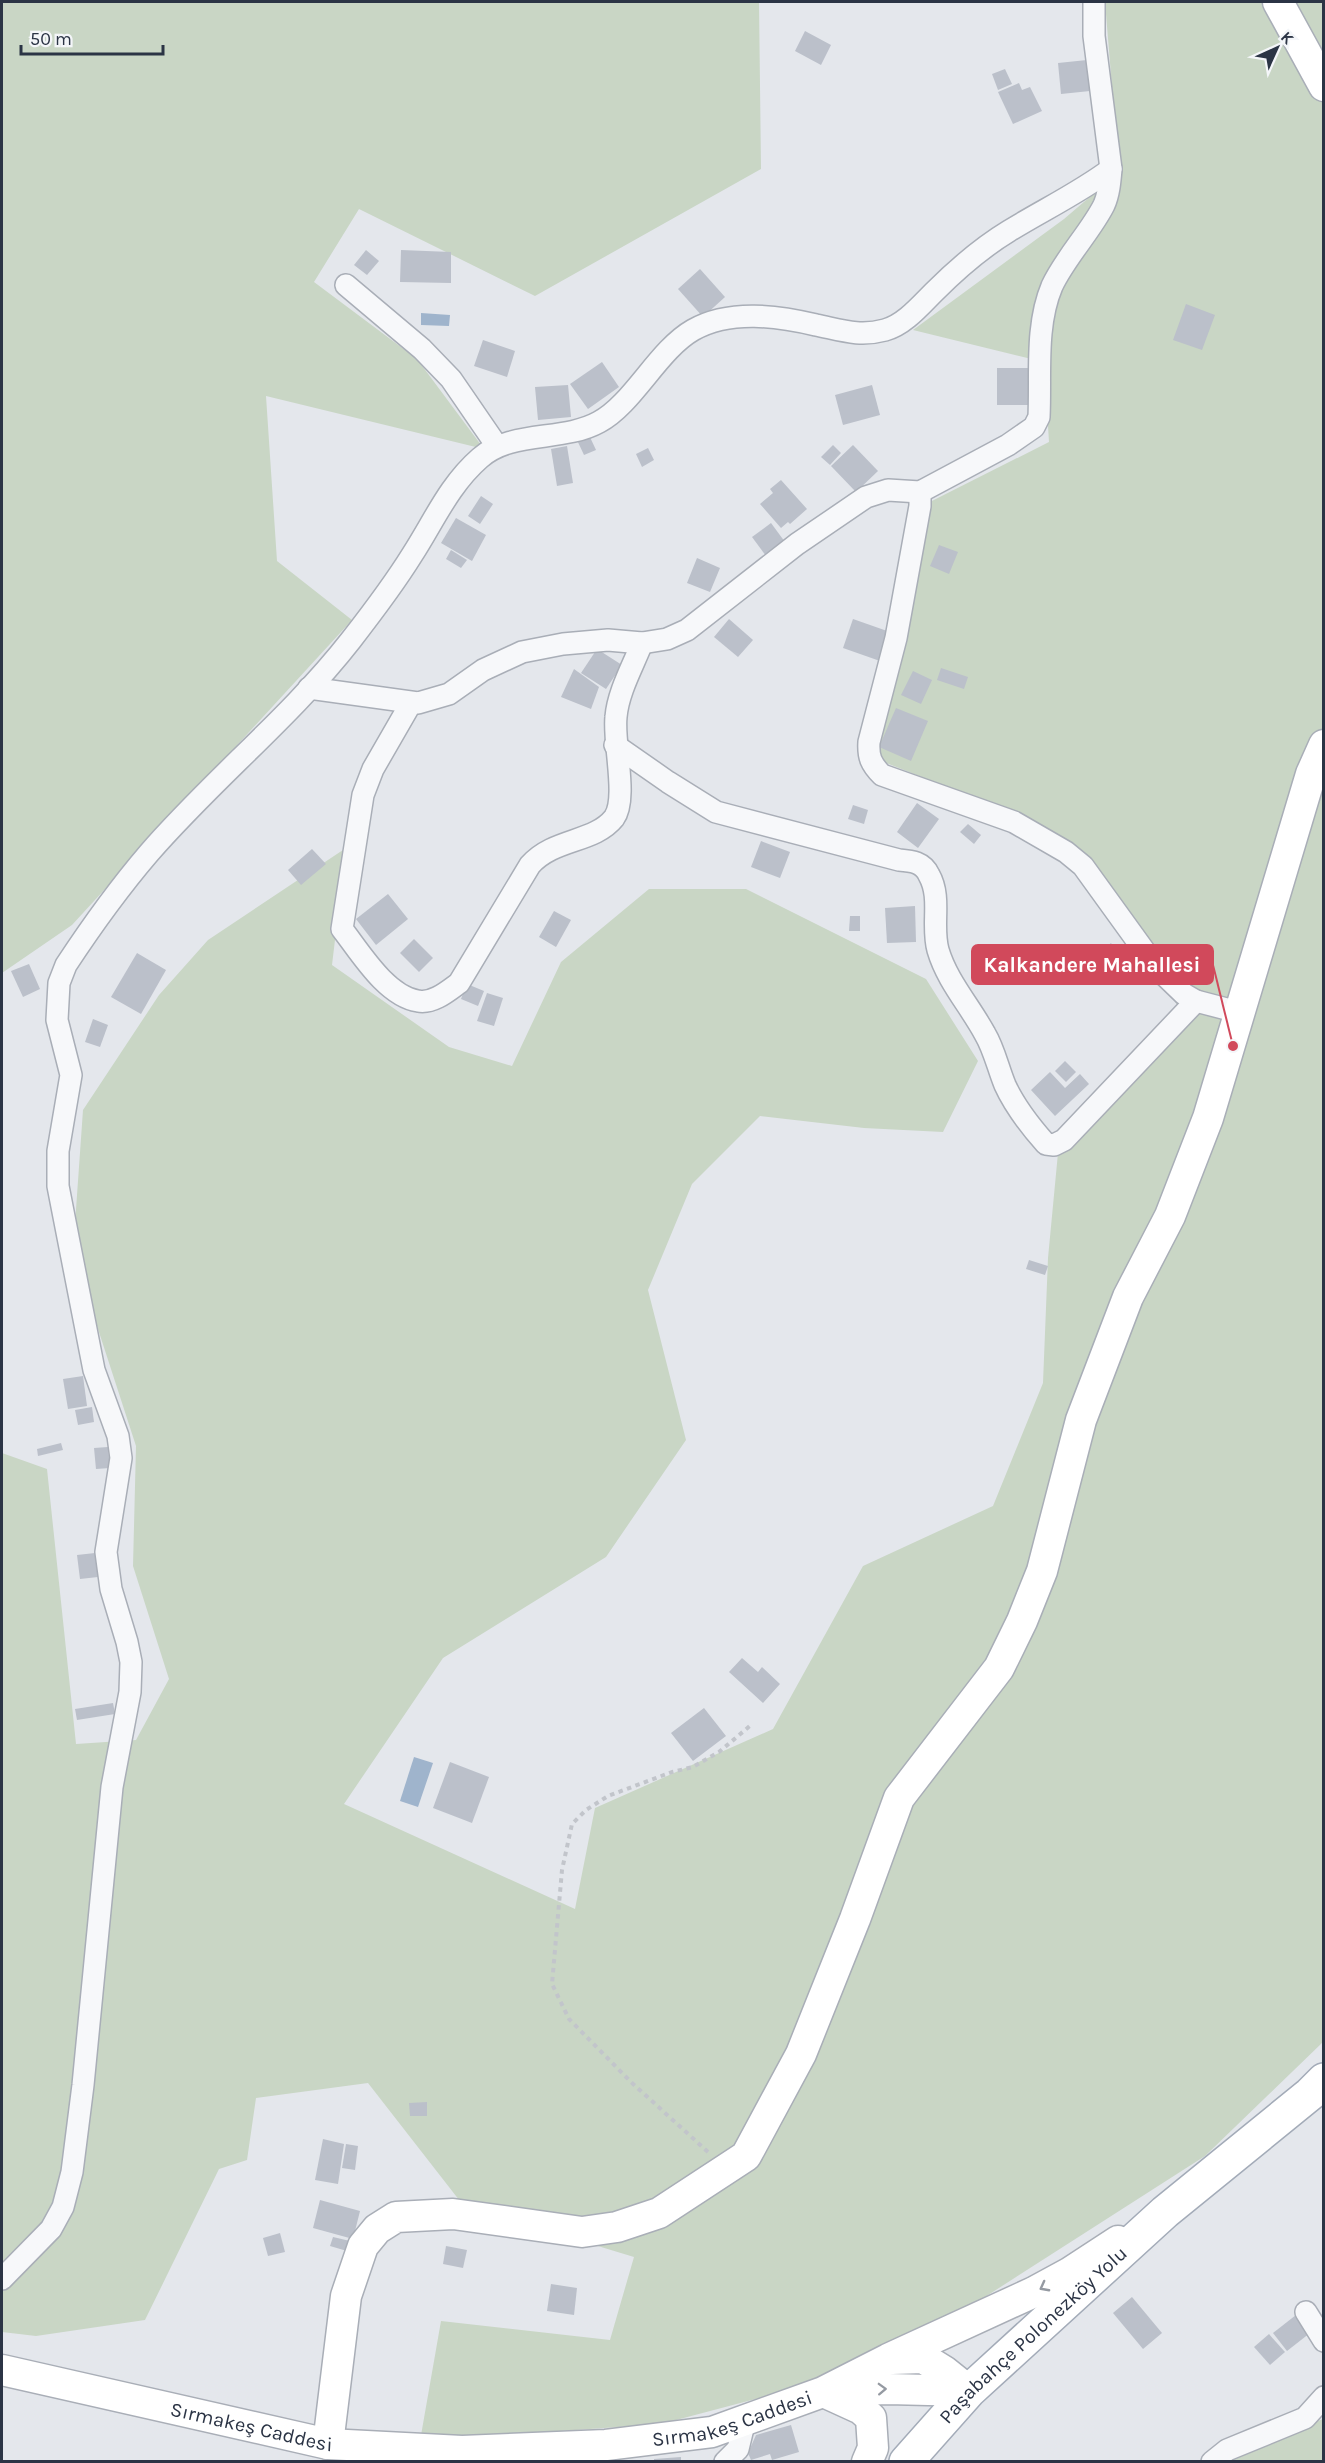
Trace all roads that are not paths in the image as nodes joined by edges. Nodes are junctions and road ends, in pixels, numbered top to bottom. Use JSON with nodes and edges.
{"nodes":[{"id":1,"x":1094,"y":2,"type":"edge"},
{"id":2,"x":1278,"y":2,"type":"edge"},
{"id":3,"x":1323,"y":86,"type":"edge"},
{"id":4,"x":1111,"y":169,"type":"junction"},
{"id":5,"x":346,"y":285,"type":"dead end"},
{"id":6,"x":497,"y":446,"type":"junction"},
{"id":7,"x":920,"y":492,"type":"junction"},
{"id":8,"x":642,"y":643,"type":"junction"},
{"id":9,"x":309,"y":688,"type":"junction"},
{"id":10,"x":411,"y":703,"type":"junction"},
{"id":11,"x":615,"y":745,"type":"junction"},
{"id":12,"x":1323,"y":745,"type":"edge"},
{"id":13,"x":1196,"y":1001,"type":"junction"},
{"id":14,"x":1238,"y":1012,"type":"junction"},
{"id":15,"x":1323,"y":2080,"type":"edge"},
{"id":16,"x":1165,"y":2212,"type":"junction"},
{"id":17,"x":2,"y":2279,"type":"edge"},
{"id":18,"x":1306,"y":2312,"type":"dead end"},
{"id":19,"x":1323,"y":2341,"type":"edge"},
{"id":20,"x":888,"y":2359,"type":"junction"},
{"id":21,"x":2,"y":2370,"type":"edge"},
{"id":22,"x":969,"y":2391,"type":"junction"},
{"id":23,"x":823,"y":2392,"type":"junction"},
{"id":24,"x":1323,"y":2397,"type":"edge"},
{"id":25,"x":746,"y":2420,"type":"junction"},
{"id":26,"x":328,"y":2444,"type":"junction"},
{"id":27,"x":725,"y":2462,"type":"edge"},
{"id":28,"x":867,"y":2462,"type":"edge"},
{"id":29,"x":906,"y":2462,"type":"edge"},
{"id":30,"x":1212,"y":2462,"type":"edge"}],
"edges":[{"from":1,"to":4,"type":"street"},
{"from":2,"to":3,"type":"street"},
{"from":4,"to":6,"type":"street"},
{"from":4,"to":7,"type":"street"},
{"from":5,"to":6,"type":"street"},
{"from":6,"to":9,"type":"street"},
{"from":7,"to":8,"type":"street"},
{"from":7,"to":13,"type":"street"},
{"from":8,"to":10,"type":"street"},
{"from":8,"to":11,"type":"street"},
{"from":9,"to":10,"type":"street"},
{"from":9,"to":17,"type":"street"},
{"from":10,"to":11,"type":"street"},
{"from":11,"to":13,"type":"street"},
{"from":12,"to":14,"type":"street"},
{"from":13,"to":14,"type":"street"},
{"from":14,"to":26,"type":"street"},
{"from":15,"to":16,"type":"main road","name":"Paşabahçe Polonezköy Yolu"},
{"from":16,"to":20,"type":"street","one_way":true},
{"from":16,"to":22,"type":"main road","name":"Paşabahçe Polonezköy Yolu"},
{"from":18,"to":19,"type":"street"},
{"from":20,"to":22,"type":"street"},
{"from":20,"to":23,"type":"street"},
{"from":21,"to":26,"type":"street","name":"Sırmakeş Caddesi"},
{"from":23,"to":22,"type":"street","one_way":true},
{"from":22,"to":29,"type":"main road","name":"Paşabahçe Polonezköy Yolu"},
{"from":23,"to":25,"type":"street","name":"Sırmakeş Caddesi"},
{"from":23,"to":28,"type":"street"},
{"from":24,"to":30,"type":"street"},
{"from":25,"to":26,"type":"street","name":"Sırmakeş Caddesi"},
{"from":25,"to":27,"type":"street"}]}
